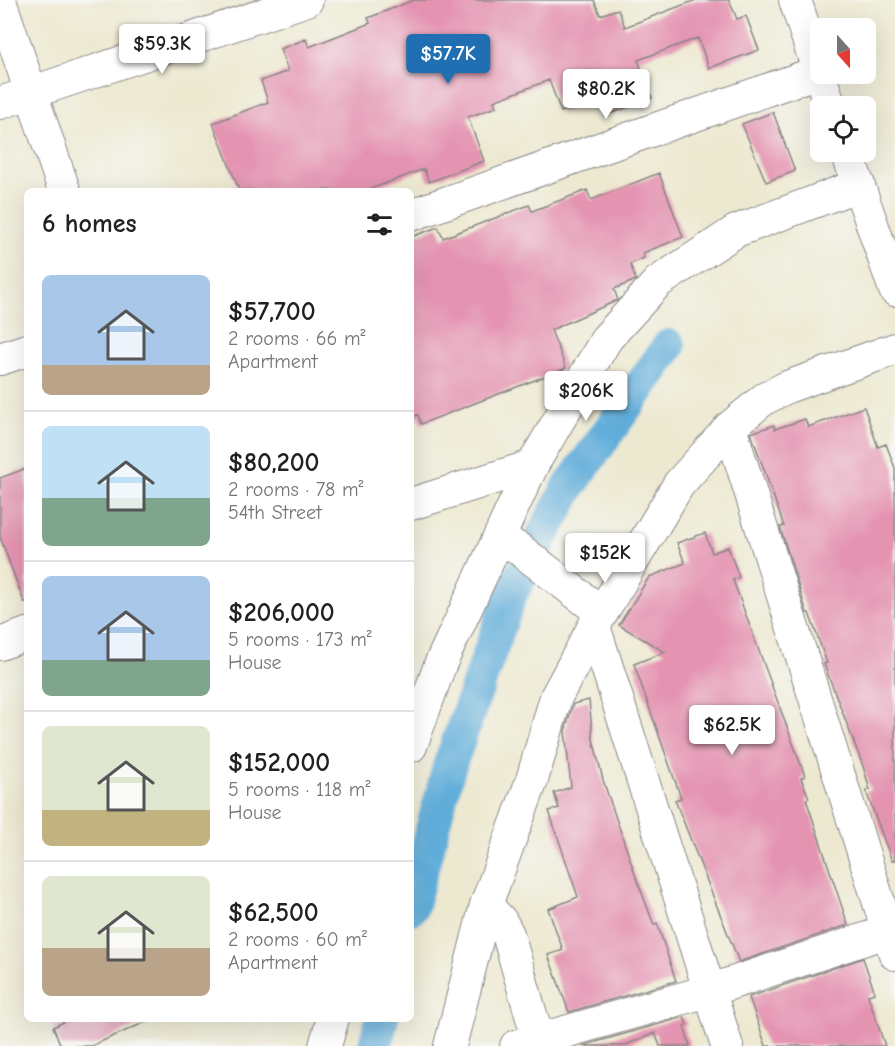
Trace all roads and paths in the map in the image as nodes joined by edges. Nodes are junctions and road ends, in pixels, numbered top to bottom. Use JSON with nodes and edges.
{"nodes":[{"id":1,"x":307,"y":0,"type":"edge"},
{"id":2,"x":795,"y":0,"type":"edge"},
{"id":3,"x":0,"y":1,"type":"edge"},
{"id":4,"x":810,"y":47,"type":"edge"},
{"id":5,"x":810,"y":75,"type":"edge"},
{"id":6,"x":31,"y":92,"type":"junction"},
{"id":7,"x":0,"y":104,"type":"edge"},
{"id":8,"x":850,"y":162,"type":"edge"},
{"id":9,"x":63,"y":188,"type":"edge"},
{"id":10,"x":861,"y":194,"type":"junction"},
{"id":11,"x":414,"y":214,"type":"edge"},
{"id":12,"x":895,"y":290,"type":"edge"},
{"id":13,"x":895,"y":349,"type":"edge"},
{"id":14,"x":24,"y":351,"type":"edge"},
{"id":15,"x":0,"y":359,"type":"edge"},
{"id":16,"x":730,"y":427,"type":"junction"},
{"id":17,"x":532,"y":466,"type":"junction"},
{"id":18,"x":414,"y":503,"type":"edge"},
{"id":19,"x":509,"y":543,"type":"junction"},
{"id":20,"x":598,"y":620,"type":"junction"},
{"id":21,"x":24,"y":635,"type":"edge"},
{"id":22,"x":0,"y":644,"type":"edge"},
{"id":23,"x":414,"y":738,"type":"edge"},
{"id":24,"x":486,"y":905,"type":"junction"},
{"id":25,"x":892,"y":938,"type":"edge"},
{"id":26,"x":708,"y":991,"type":"junction"},
{"id":27,"x":332,"y":1022,"type":"edge"},
{"id":28,"x":531,"y":1043,"type":"edge"},
{"id":29,"x":325,"y":1046,"type":"edge"},
{"id":30,"x":450,"y":1046,"type":"edge"},
{"id":31,"x":727,"y":1046,"type":"edge"}],
"edges":[{"from":1,"to":6,"type":"street"},
{"from":2,"to":4,"type":"street"},
{"from":3,"to":6,"type":"street"},
{"from":5,"to":11,"type":"street"},
{"from":6,"to":7,"type":"street"},
{"from":6,"to":9,"type":"street"},
{"from":8,"to":10,"type":"street"},
{"from":10,"to":12,"type":"street"},
{"from":10,"to":17,"type":"street"},
{"from":13,"to":16,"type":"street"},
{"from":14,"to":15,"type":"street"},
{"from":16,"to":20,"type":"street"},
{"from":16,"to":25,"type":"street"},
{"from":17,"to":18,"type":"street"},
{"from":17,"to":19,"type":"street"},
{"from":19,"to":20,"type":"street"},
{"from":19,"to":23,"type":"street"},
{"from":20,"to":24,"type":"street"},
{"from":20,"to":26,"type":"street"},
{"from":21,"to":22,"type":"street"},
{"from":24,"to":28,"type":"street"},
{"from":24,"to":30,"type":"street"},
{"from":25,"to":26,"type":"street"},
{"from":26,"to":28,"type":"street"},
{"from":26,"to":31,"type":"street"},
{"from":27,"to":29,"type":"street"}]}
